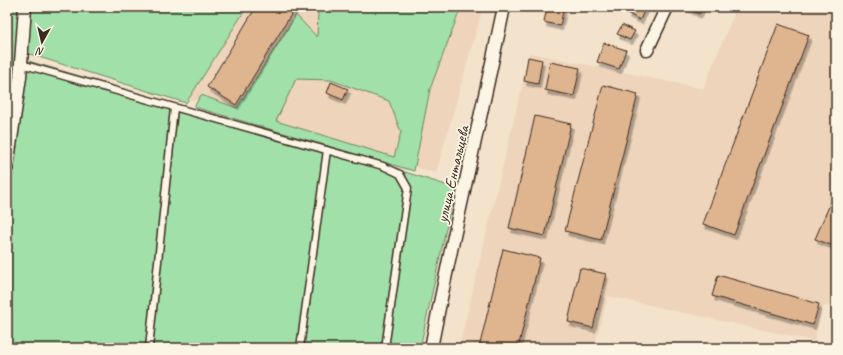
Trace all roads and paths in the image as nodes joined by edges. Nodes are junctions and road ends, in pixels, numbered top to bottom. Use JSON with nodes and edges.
{"nodes":[{"id":1,"x":25,"y":7,"type":"edge"},
{"id":2,"x":504,"y":7,"type":"edge"},
{"id":3,"x":667,"y":7,"type":"edge"},
{"id":4,"x":647,"y":50,"type":"dead end"},
{"id":5,"x":21,"y":64,"type":"junction"},
{"id":6,"x":174,"y":108,"type":"junction"},
{"id":7,"x":326,"y":150,"type":"junction"},
{"id":8,"x":7,"y":167,"type":"edge"},
{"id":9,"x":149,"y":348,"type":"edge"},
{"id":10,"x":300,"y":348,"type":"edge"},
{"id":11,"x":385,"y":348,"type":"edge"},
{"id":12,"x":431,"y":348,"type":"edge"}],
"edges":[{"from":1,"to":5,"type":"street"},
{"from":2,"to":12,"type":"street","name":"улица Ентальцева"},
{"from":3,"to":4,"type":"street"},
{"from":5,"to":6,"type":"lane"},
{"from":5,"to":8,"type":"street"},
{"from":6,"to":7,"type":"lane"},
{"from":6,"to":9,"type":"lane"},
{"from":7,"to":10,"type":"lane"},
{"from":7,"to":11,"type":"lane"}]}
